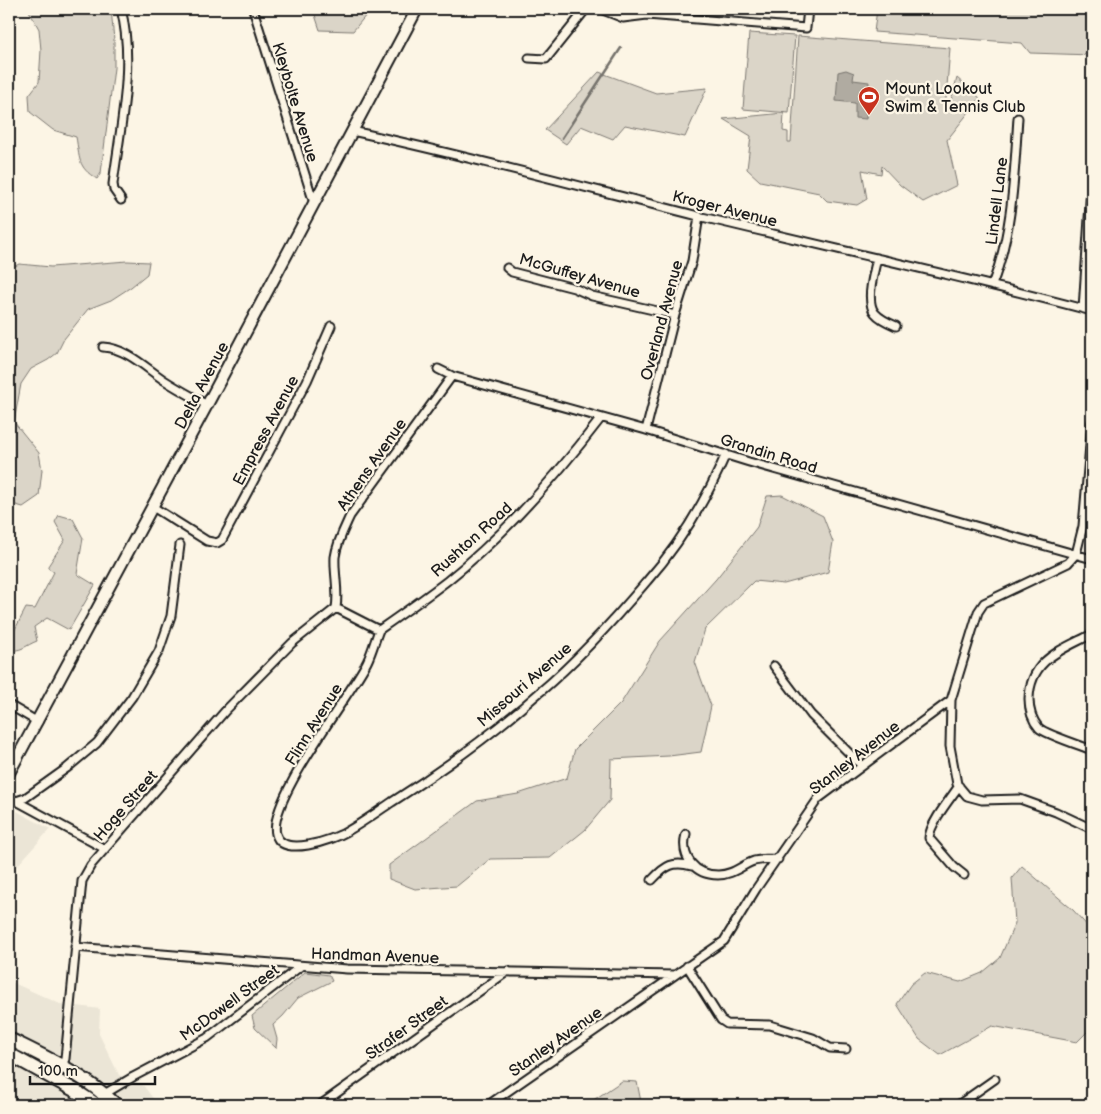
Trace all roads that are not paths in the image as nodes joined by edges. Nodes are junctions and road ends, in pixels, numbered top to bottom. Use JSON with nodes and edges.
{"nodes":[{"id":1,"x":121,"y":9,"type":"edge"},
{"id":2,"x":253,"y":9,"type":"edge"},
{"id":3,"x":417,"y":9,"type":"edge"},
{"id":4,"x":586,"y":9,"type":"edge"},
{"id":5,"x":600,"y":9,"type":"edge"},
{"id":6,"x":808,"y":9,"type":"edge"},
{"id":7,"x":529,"y":58,"type":"dead end"},
{"id":8,"x":1018,"y":118,"type":"dead end"},
{"id":9,"x":352,"y":131,"type":"junction"},
{"id":10,"x":1092,"y":173,"type":"edge"},
{"id":11,"x":122,"y":200,"type":"dead end"},
{"id":12,"x":314,"y":203,"type":"junction"},
{"id":13,"x":699,"y":216,"type":"junction"},
{"id":14,"x":877,"y":258,"type":"junction"},
{"id":15,"x":507,"y":268,"type":"dead end"},
{"id":16,"x":992,"y":285,"type":"junction"},
{"id":17,"x":1082,"y":309,"type":"junction"},
{"id":18,"x":1092,"y":311,"type":"edge"},
{"id":19,"x":675,"y":315,"type":"junction"},
{"id":20,"x":331,"y":326,"type":"dead end"},
{"id":21,"x":896,"y":326,"type":"dead end"},
{"id":22,"x":103,"y":347,"type":"dead end"},
{"id":23,"x":438,"y":369,"type":"dead end"},
{"id":24,"x":452,"y":376,"type":"junction"},
{"id":25,"x":207,"y":405,"type":"junction"},
{"id":26,"x":601,"y":418,"type":"junction"},
{"id":27,"x":1092,"y":422,"type":"edge"},
{"id":28,"x":646,"y":430,"type":"junction"},
{"id":29,"x":726,"y":454,"type":"junction"},
{"id":30,"x":153,"y":507,"type":"junction"},
{"id":31,"x":180,"y":545,"type":"dead end"},
{"id":32,"x":1076,"y":554,"type":"junction"},
{"id":33,"x":1092,"y":559,"type":"edge"},
{"id":34,"x":336,"y":608,"type":"junction"},
{"id":35,"x":379,"y":630,"type":"junction"},
{"id":36,"x":1092,"y":634,"type":"edge"},
{"id":37,"x":774,"y":666,"type":"dead end"},
{"id":38,"x":951,"y":700,"type":"junction"},
{"id":39,"x":9,"y":706,"type":"edge"},
{"id":40,"x":38,"y":722,"type":"junction"},
{"id":41,"x":1092,"y":750,"type":"edge"},
{"id":42,"x":862,"y":766,"type":"junction"},
{"id":43,"x":9,"y":773,"type":"edge"},
{"id":44,"x":958,"y":786,"type":"junction"},
{"id":45,"x":9,"y":797,"type":"edge"},
{"id":46,"x":16,"y":801,"type":"junction"},
{"id":47,"x":1092,"y":830,"type":"edge"},
{"id":48,"x":276,"y":834,"type":"joint"},
{"id":49,"x":686,"y":834,"type":"dead end"},
{"id":50,"x":105,"y":849,"type":"junction"},
{"id":51,"x":778,"y":859,"type":"junction"},
{"id":52,"x":693,"y":866,"type":"junction"},
{"id":53,"x":964,"y":875,"type":"dead end"},
{"id":54,"x":652,"y":880,"type":"dead end"},
{"id":55,"x":75,"y":947,"type":"junction"},
{"id":56,"x":301,"y":966,"type":"junction"},
{"id":57,"x":687,"y":966,"type":"junction"},
{"id":58,"x":508,"y":971,"type":"junction"},
{"id":59,"x":674,"y":975,"type":"junction"},
{"id":60,"x":9,"y":1039,"type":"edge"},
{"id":61,"x":9,"y":1046,"type":"edge"},
{"id":62,"x":846,"y":1049,"type":"dead end"},
{"id":63,"x":9,"y":1054,"type":"edge"},
{"id":64,"x":62,"y":1066,"type":"junction"},
{"id":65,"x":55,"y":1079,"type":"junction"},
{"id":66,"x":995,"y":1079,"type":"dead end"},
{"id":67,"x":104,"y":1093,"type":"junction"},
{"id":68,"x":96,"y":1104,"type":"edge"},
{"id":69,"x":116,"y":1105,"type":"edge"},
{"id":70,"x":320,"y":1105,"type":"edge"},
{"id":71,"x":488,"y":1105,"type":"edge"},
{"id":72,"x":958,"y":1105,"type":"edge"}],
"edges":[{"from":1,"to":11,"type":"street"},
{"from":2,"to":12,"type":"street","name":"Kleybolte Avenue"},
{"from":3,"to":9,"type":"main road","name":"Delta Avenue"},
{"from":4,"to":7,"type":"street"},
{"from":5,"to":6,"type":"street"},
{"from":8,"to":16,"type":"street","name":"Lindell Lane"},
{"from":9,"to":12,"type":"main road","name":"Delta Avenue"},
{"from":9,"to":13,"type":"street","name":"Kroger Avenue"},
{"from":10,"to":17,"type":"street"},
{"from":12,"to":25,"type":"main road","name":"Delta Avenue"},
{"from":13,"to":14,"type":"street","name":"Kroger Avenue"},
{"from":13,"to":19,"type":"street","name":"Overland Avenue"},
{"from":14,"to":16,"type":"street","name":"Kroger Avenue"},
{"from":14,"to":21,"type":"street"},
{"from":15,"to":19,"type":"street","name":"McGuffey Avenue"},
{"from":16,"to":17,"type":"street","name":"Kroger Avenue"},
{"from":17,"to":18,"type":"street","name":"Kroger Avenue"},
{"from":19,"to":28,"type":"street","name":"Overland Avenue"},
{"from":20,"to":30,"type":"street","name":"Empress Avenue"},
{"from":22,"to":25,"type":"street"},
{"from":23,"to":24,"type":"street","name":"Grandin Road"},
{"from":24,"to":26,"type":"street","name":"Grandin Road"},
{"from":24,"to":34,"type":"street","name":"Athens Avenue"},
{"from":25,"to":30,"type":"main road","name":"Delta Avenue"},
{"from":26,"to":28,"type":"street","name":"Grandin Road"},
{"from":26,"to":35,"type":"street","name":"Rushton Road"},
{"from":27,"to":32,"type":"street"},
{"from":28,"to":29,"type":"street","name":"Grandin Road"},
{"from":29,"to":32,"type":"street","name":"Grandin Road"},
{"from":29,"to":48,"type":"street","name":"Missouri Avenue"},
{"from":30,"to":40,"type":"main road","name":"Delta Avenue"},
{"from":31,"to":46,"type":"street"},
{"from":32,"to":33,"type":"street","name":"Grandin Road"},
{"from":32,"to":38,"type":"street"},
{"from":34,"to":35,"type":"street"},
{"from":34,"to":50,"type":"street","name":"Hoge Street"},
{"from":35,"to":48,"type":"street","name":"Flinn Avenue"},
{"from":36,"to":41,"type":"street"},
{"from":37,"to":42,"type":"street"},
{"from":38,"to":42,"type":"street","name":"Stanley Avenue"},
{"from":38,"to":44,"type":"street"},
{"from":39,"to":40,"type":"street"},
{"from":40,"to":43,"type":"main road","name":"Delta Avenue"},
{"from":42,"to":51,"type":"street","name":"Stanley Avenue"},
{"from":44,"to":47,"type":"street"},
{"from":44,"to":53,"type":"street"},
{"from":45,"to":46,"type":"street"},
{"from":46,"to":50,"type":"street"},
{"from":49,"to":52,"type":"street"},
{"from":50,"to":55,"type":"street","name":"Hoge Street"},
{"from":51,"to":52,"type":"street"},
{"from":51,"to":57,"type":"street","name":"Stanley Avenue"},
{"from":52,"to":54,"type":"street"},
{"from":55,"to":56,"type":"street","name":"Handman Avenue"},
{"from":55,"to":64,"type":"street","name":"Hoge Street"},
{"from":56,"to":58,"type":"street","name":"Handman Avenue"},
{"from":56,"to":67,"type":"street","name":"McDowell Street"},
{"from":57,"to":59,"type":"street","name":"Stanley Avenue"},
{"from":57,"to":62,"type":"street"},
{"from":58,"to":59,"type":"street","name":"Handman Avenue"},
{"from":58,"to":70,"type":"street","name":"Strafer Street"},
{"from":59,"to":71,"type":"street","name":"Stanley Avenue"},
{"from":60,"to":64,"type":"highway"},
{"from":61,"to":64,"type":"highway"},
{"from":63,"to":65,"type":"highway"},
{"from":64,"to":65,"type":"street","name":"Hoge Street"},
{"from":64,"to":67,"type":"highway"},
{"from":65,"to":68,"type":"highway"},
{"from":66,"to":72,"type":"street"},
{"from":67,"to":68,"type":"street","name":"McDowell Street"},
{"from":67,"to":69,"type":"highway"}]}
